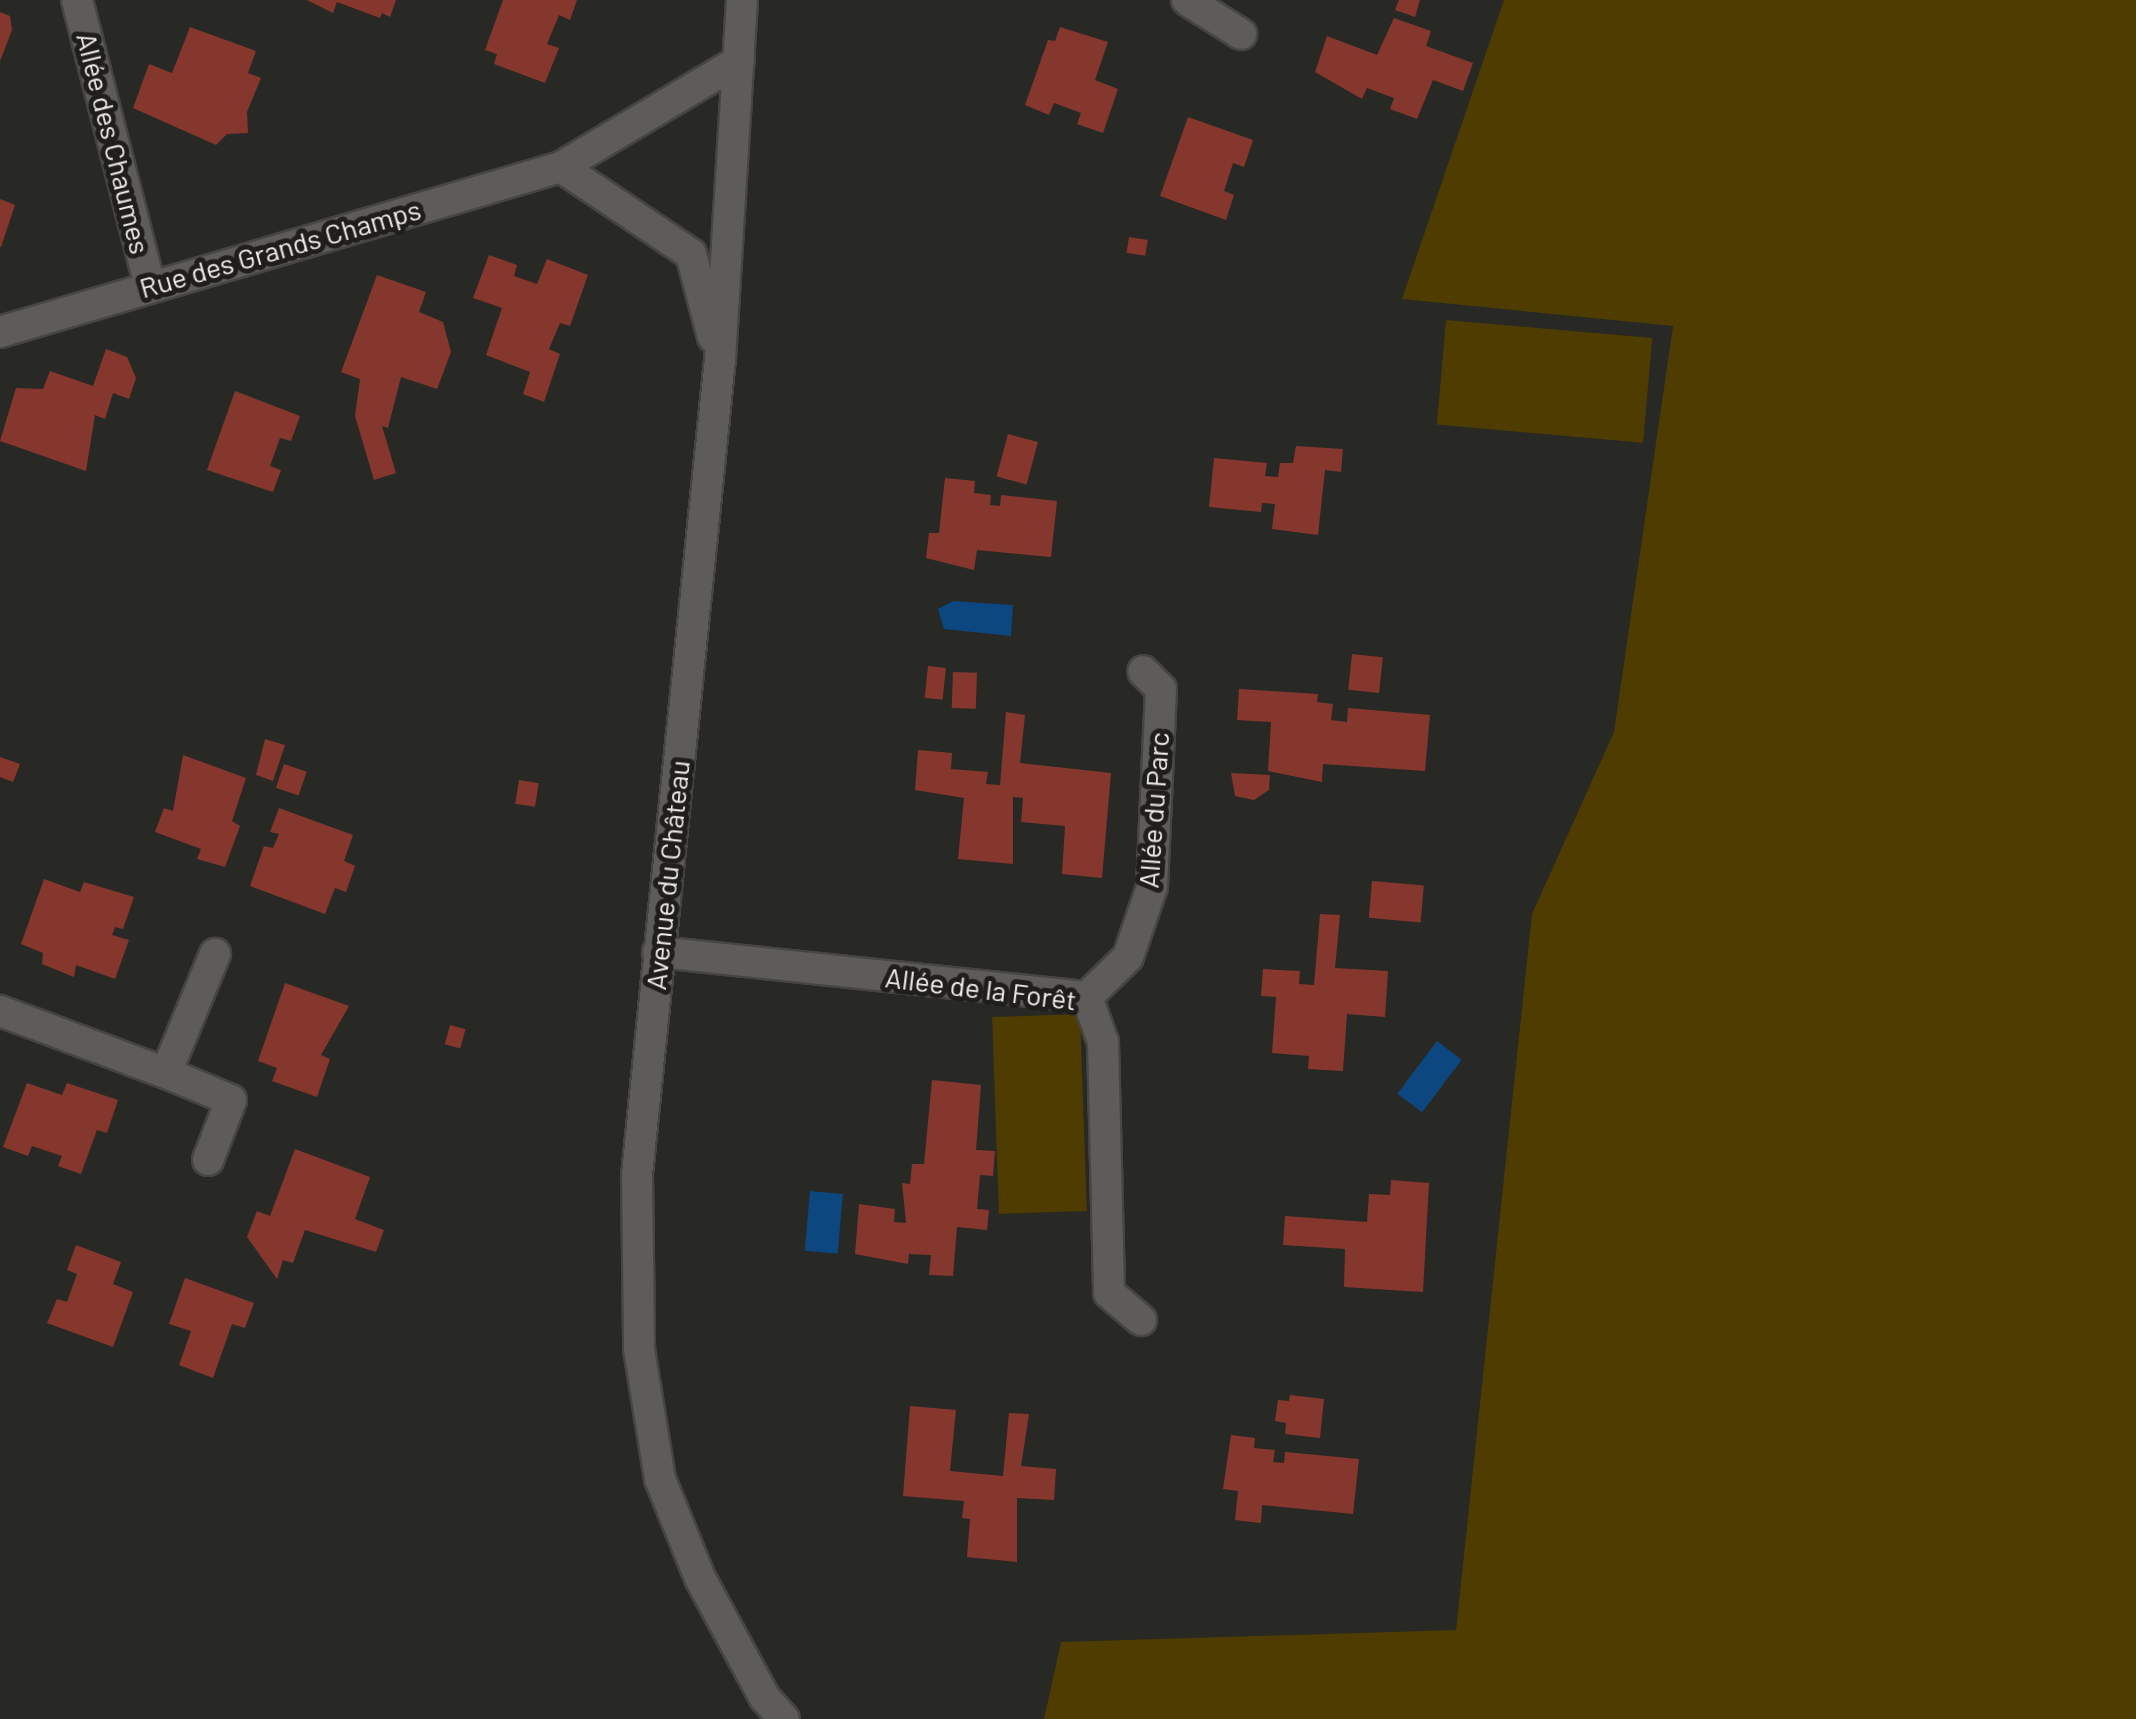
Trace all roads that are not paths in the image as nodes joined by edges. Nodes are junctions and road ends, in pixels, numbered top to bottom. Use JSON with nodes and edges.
{"nodes":[{"id":1,"x":77,"y":0,"type":"edge"},
{"id":2,"x":742,"y":0,"type":"edge"},
{"id":3,"x":1187,"y":0,"type":"edge"},
{"id":4,"x":1240,"y":34,"type":"dead end"},
{"id":5,"x":739,"y":61,"type":"junction"},
{"id":6,"x":562,"y":167,"type":"junction"},
{"id":7,"x":150,"y":286,"type":"junction"},
{"id":8,"x":0,"y":332,"type":"edge"},
{"id":9,"x":720,"y":359,"type":"junction"},
{"id":10,"x":1143,"y":671,"type":"dead end"},
{"id":11,"x":658,"y":952,"type":"junction"},
{"id":12,"x":215,"y":954,"type":"dead end"},
{"id":13,"x":1087,"y":996,"type":"junction"},
{"id":14,"x":0,"y":1011,"type":"edge"},
{"id":15,"x":166,"y":1073,"type":"junction"},
{"id":16,"x":208,"y":1160,"type":"dead end"},
{"id":17,"x":1141,"y":1320,"type":"dead end"},
{"id":18,"x":784,"y":1719,"type":"edge"}],
"edges":[{"from":1,"to":7,"type":"street","name":"Allée des Chaumes"},
{"from":2,"to":5,"type":"street","name":"Avenue du Château"},
{"from":3,"to":4,"type":"street"},
{"from":5,"to":6,"type":"street","name":"Rue des Grands Champs"},
{"from":5,"to":9,"type":"street","name":"Avenue du Château"},
{"from":6,"to":7,"type":"street","name":"Rue des Grands Champs"},
{"from":6,"to":9,"type":"street"},
{"from":7,"to":8,"type":"street","name":"Rue des Grands Champs"},
{"from":9,"to":11,"type":"street","name":"Avenue du Château"},
{"from":10,"to":13,"type":"street","name":"Allée du Parc"},
{"from":11,"to":13,"type":"street","name":"Allée de la Forêt"},
{"from":11,"to":18,"type":"street","name":"Avenue du Château"},
{"from":12,"to":15,"type":"street"},
{"from":13,"to":17,"type":"street","name":"Allée de la Forêt"},
{"from":14,"to":15,"type":"street"},
{"from":15,"to":16,"type":"street"}]}
